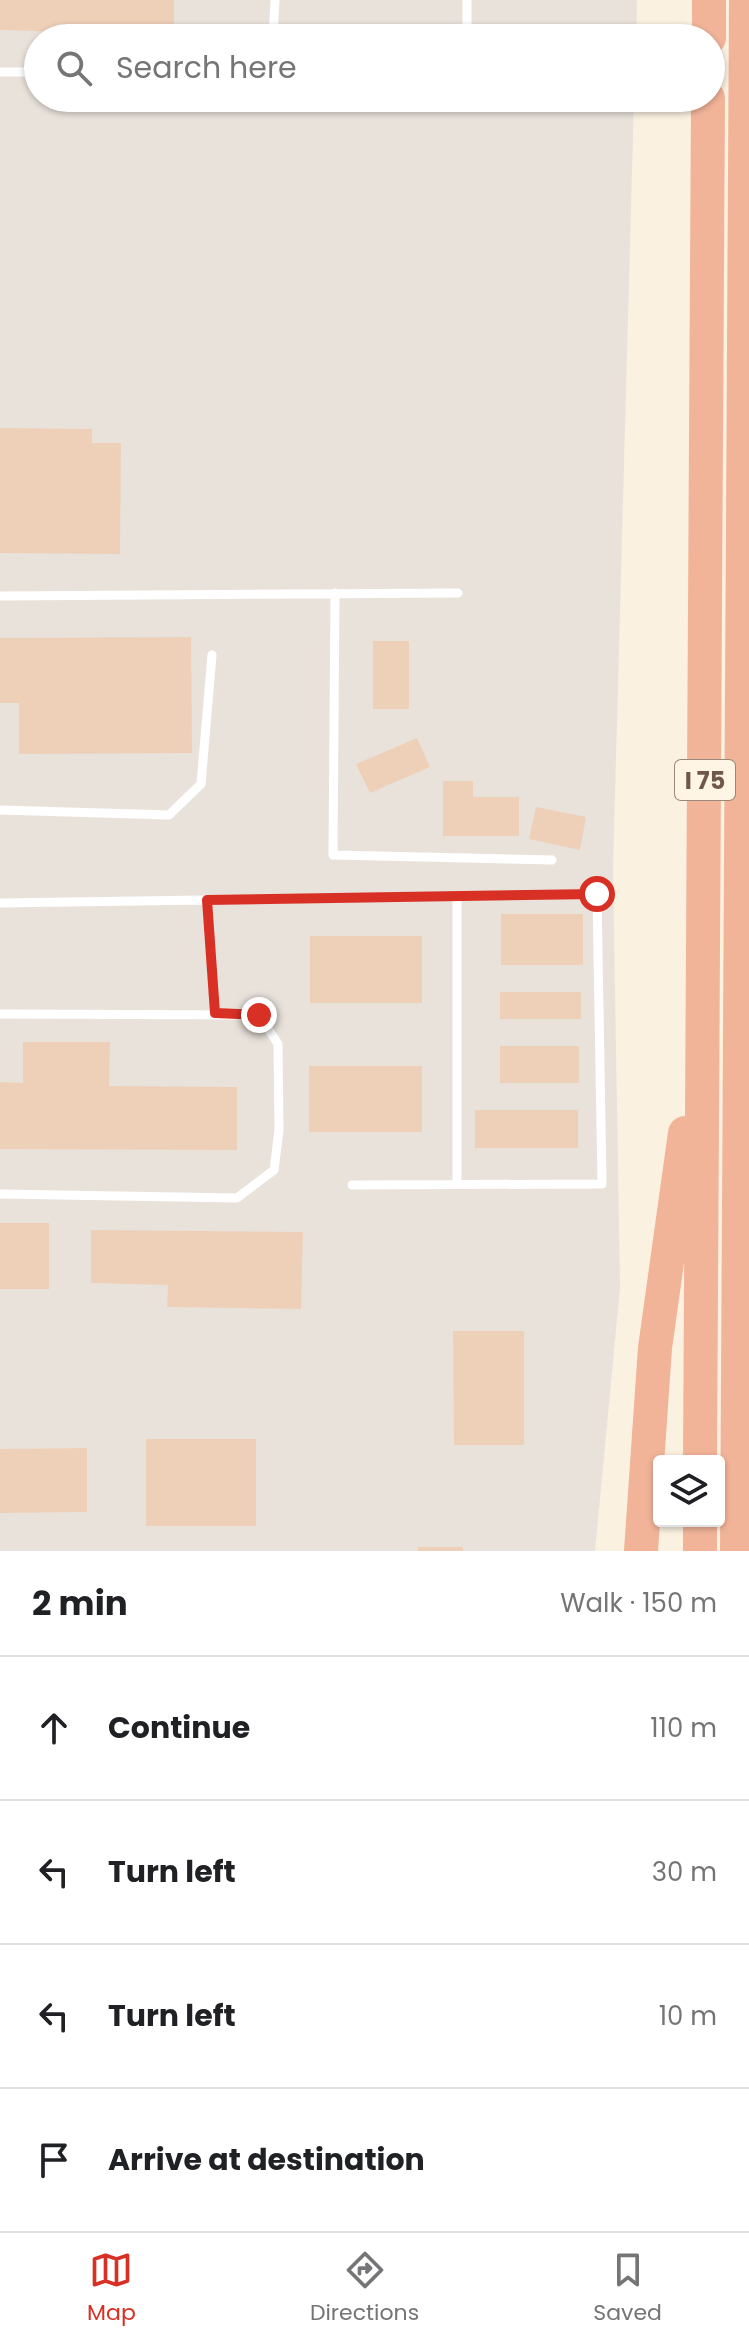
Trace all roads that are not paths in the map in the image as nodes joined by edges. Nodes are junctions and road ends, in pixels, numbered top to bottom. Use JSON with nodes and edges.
{"nodes":[{"id":1,"x":275,"y":0,"type":"edge"},
{"id":2,"x":467,"y":0,"type":"edge"},
{"id":3,"x":709,"y":0,"type":"edge"},
{"id":4,"x":746,"y":0,"type":"edge"},
{"id":5,"x":274,"y":24,"type":"edge"},
{"id":6,"x":467,"y":24,"type":"edge"},
{"id":7,"x":709,"y":24,"type":"edge"},
{"id":8,"x":0,"y":72,"type":"edge"},
{"id":9,"x":24,"y":72,"type":"edge"},
{"id":10,"x":708,"y":112,"type":"edge"},
{"id":11,"x":335,"y":593,"type":"junction"},
{"id":12,"x":458,"y":593,"type":"dead end"},
{"id":13,"x":0,"y":596,"type":"edge"},
{"id":14,"x":212,"y":655,"type":"dead end"},
{"id":15,"x":742,"y":773,"type":"junction"},
{"id":16,"x":0,"y":810,"type":"edge"},
{"id":17,"x":749,"y":822,"type":"edge"},
{"id":18,"x":705,"y":834,"type":"junction"},
{"id":19,"x":552,"y":860,"type":"dead end"},
{"id":20,"x":457,"y":897,"type":"junction"},
{"id":21,"x":207,"y":900,"type":"junction"},
{"id":22,"x":0,"y":903,"type":"edge"},
{"id":23,"x":215,"y":1013,"type":"junction"},
{"id":24,"x":0,"y":1014,"type":"edge"},
{"id":25,"x":457,"y":1184,"type":"junction"},
{"id":26,"x":352,"y":1185,"type":"dead end"},
{"id":27,"x":0,"y":1194,"type":"edge"},
{"id":28,"x":700,"y":1455,"type":"edge"},
{"id":29,"x":700,"y":1527,"type":"edge"},
{"id":30,"x":641,"y":1551,"type":"edge"},
{"id":31,"x":700,"y":1551,"type":"edge"},
{"id":32,"x":737,"y":1551,"type":"edge"}],
"edges":[{"from":1,"to":5,"type":"lane"},
{"from":2,"to":6,"type":"lane"},
{"from":3,"to":7,"type":"highway"},
{"from":4,"to":15,"type":"highway","number":"I 75"},
{"from":8,"to":9,"type":"lane"},
{"from":10,"to":18,"type":"highway","number":"I 75"},
{"from":11,"to":12,"type":"lane"},
{"from":11,"to":13,"type":"lane"},
{"from":11,"to":19,"type":"lane"},
{"from":14,"to":16,"type":"lane"},
{"from":15,"to":17,"type":"highway"},
{"from":15,"to":32,"type":"highway","number":"I 75"},
{"from":18,"to":28,"type":"highway","number":"I 75"},
{"from":18,"to":30,"type":"highway"},
{"from":20,"to":21,"type":"lane"},
{"from":20,"to":25,"type":"lane"},
{"from":20,"to":25,"type":"lane"},
{"from":21,"to":22,"type":"lane"},
{"from":21,"to":23,"type":"lane"},
{"from":23,"to":24,"type":"lane"},
{"from":23,"to":27,"type":"lane"},
{"from":25,"to":26,"type":"lane"},
{"from":29,"to":31,"type":"highway"}]}
